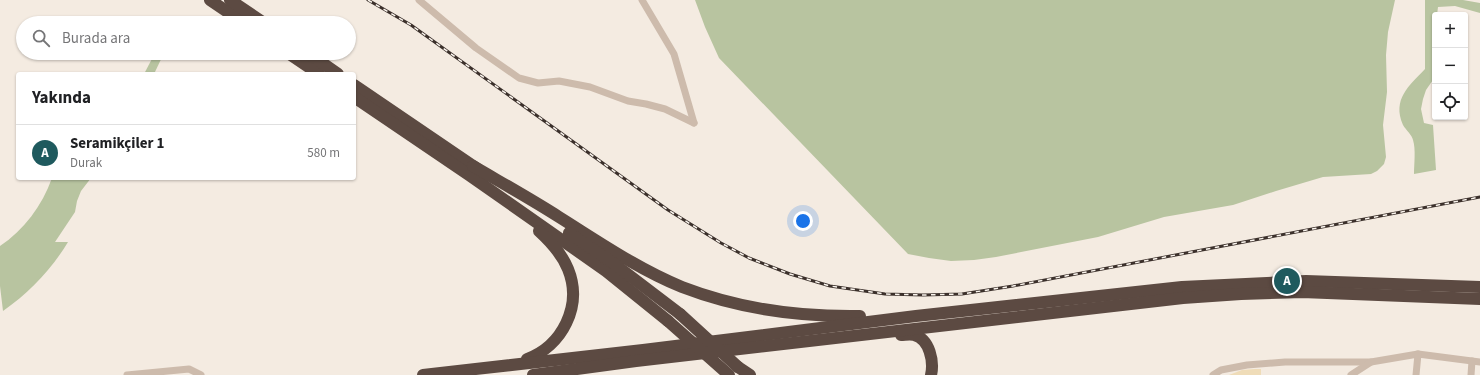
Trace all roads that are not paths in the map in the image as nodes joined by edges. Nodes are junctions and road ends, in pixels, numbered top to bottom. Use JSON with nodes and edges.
{"nodes":[{"id":1,"x":210,"y":0,"type":"edge"},
{"id":2,"x":230,"y":0,"type":"edge"},
{"id":3,"x":418,"y":0,"type":"edge"},
{"id":4,"x":642,"y":0,"type":"edge"},
{"id":5,"x":234,"y":16,"type":"edge"},
{"id":6,"x":254,"y":16,"type":"edge"},
{"id":7,"x":298,"y":60,"type":"edge"},
{"id":8,"x":318,"y":60,"type":"edge"},
{"id":9,"x":316,"y":72,"type":"edge"},
{"id":10,"x":335,"y":72,"type":"edge"},
{"id":11,"x":356,"y":86,"type":"edge"},
{"id":12,"x":356,"y":98,"type":"edge"},
{"id":13,"x":471,"y":171,"type":"junction"},
{"id":14,"x":1480,"y":288,"type":"edge"},
{"id":15,"x":1480,"y":299,"type":"edge"},
{"id":16,"x":916,"y":316,"type":"junction"},
{"id":17,"x":668,"y":322,"type":"junction"},
{"id":18,"x":868,"y":334,"type":"junction"},
{"id":19,"x":1418,"y":354,"type":"junction"},
{"id":20,"x":636,"y":361,"type":"junction"},
{"id":21,"x":1472,"y":361,"type":"junction"},
{"id":22,"x":1371,"y":362,"type":"junction"},
{"id":23,"x":1480,"y":362,"type":"edge"},
{"id":24,"x":509,"y":365,"type":"junction"},
{"id":25,"x":745,"y":372,"type":"edge"},
{"id":26,"x":127,"y":375,"type":"edge"},
{"id":27,"x":202,"y":375,"type":"edge"},
{"id":28,"x":423,"y":375,"type":"edge"},
{"id":29,"x":533,"y":375,"type":"edge"},
{"id":30,"x":601,"y":375,"type":"edge"},
{"id":31,"x":720,"y":375,"type":"edge"},
{"id":32,"x":729,"y":375,"type":"edge"},
{"id":33,"x":931,"y":375,"type":"edge"},
{"id":34,"x":1213,"y":375,"type":"edge"},
{"id":35,"x":1351,"y":375,"type":"edge"},
{"id":36,"x":1416,"y":375,"type":"edge"},
{"id":37,"x":1471,"y":375,"type":"edge"}],
"edges":[{"from":1,"to":5,"type":"highway"},
{"from":2,"to":6,"type":"highway"},
{"from":3,"to":4,"type":"street"},
{"from":7,"to":9,"type":"highway"},
{"from":8,"to":10,"type":"highway"},
{"from":11,"to":13,"type":"highway"},
{"from":12,"to":13,"type":"highway"},
{"from":13,"to":16,"type":"highway"},
{"from":13,"to":17,"type":"highway"},
{"from":13,"to":24,"type":"highway"},
{"from":13,"to":25,"type":"highway","bridge":true},
{"from":14,"to":16,"type":"highway"},
{"from":15,"to":18,"type":"highway"},
{"from":16,"to":24,"type":"highway"},
{"from":17,"to":31,"type":"highway","bridge":true},
{"from":17,"to":32,"type":"highway","bridge":true},
{"from":18,"to":20,"type":"highway"},
{"from":18,"to":33,"type":"highway"},
{"from":19,"to":21,"type":"street"},
{"from":19,"to":22,"type":"street"},
{"from":19,"to":36,"type":"street"},
{"from":20,"to":29,"type":"highway"},
{"from":20,"to":30,"type":"highway"},
{"from":21,"to":23,"type":"street"},
{"from":21,"to":37,"type":"street"},
{"from":22,"to":34,"type":"street"},
{"from":22,"to":35,"type":"street"},
{"from":24,"to":28,"type":"highway"},
{"from":26,"to":27,"type":"street"}]}
